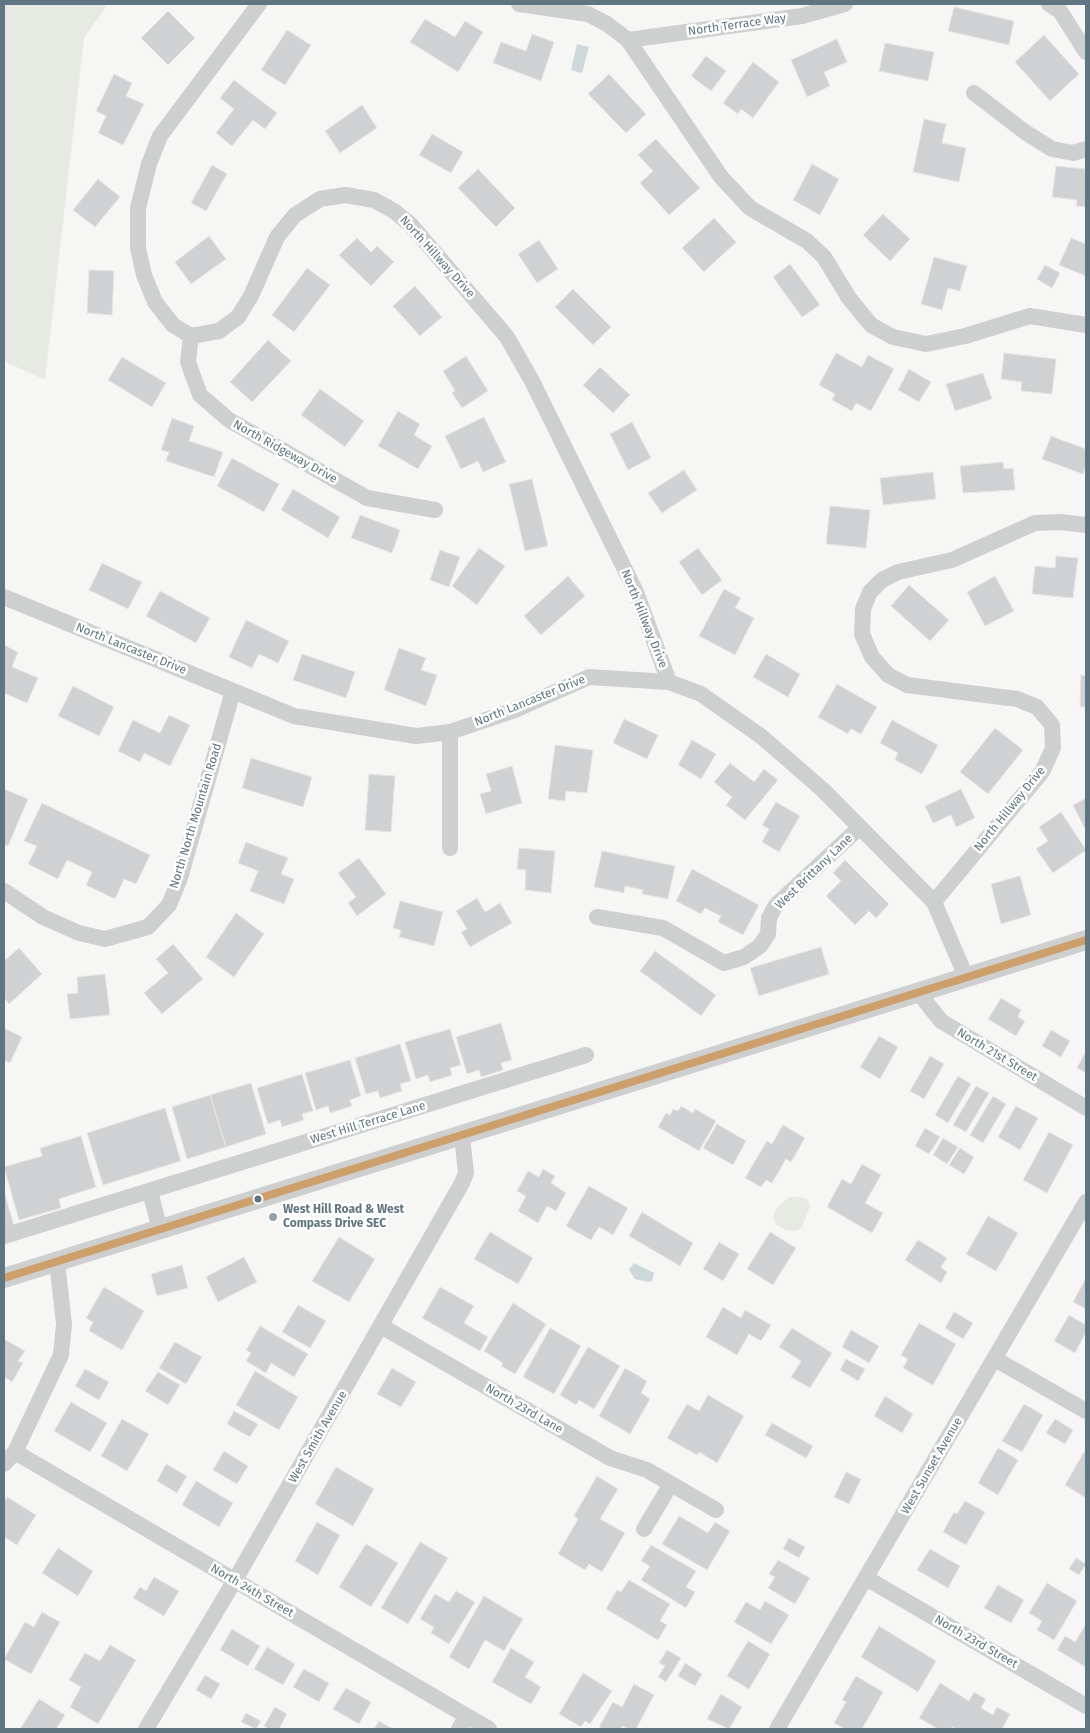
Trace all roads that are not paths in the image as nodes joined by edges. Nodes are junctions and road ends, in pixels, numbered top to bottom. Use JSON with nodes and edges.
{"nodes":[{"id":1,"x":259,"y":4,"type":"edge"},
{"id":2,"x":519,"y":4,"type":"edge"},
{"id":3,"x":845,"y":4,"type":"edge"},
{"id":4,"x":1049,"y":4,"type":"edge"},
{"id":5,"x":628,"y":40,"type":"junction"},
{"id":6,"x":1086,"y":52,"type":"edge"},
{"id":7,"x":974,"y":92,"type":"dead end"},
{"id":8,"x":1086,"y":148,"type":"edge"},
{"id":9,"x":1086,"y":325,"type":"edge"},
{"id":10,"x":191,"y":336,"type":"junction"},
{"id":11,"x":435,"y":510,"type":"dead end"},
{"id":12,"x":1086,"y":525,"type":"edge"},
{"id":13,"x":10,"y":600,"type":"edge"},
{"id":14,"x":669,"y":682,"type":"junction"},
{"id":15,"x":233,"y":690,"type":"junction"},
{"id":16,"x":450,"y":732,"type":"junction"},
{"id":17,"x":859,"y":828,"type":"junction"},
{"id":18,"x":450,"y":848,"type":"dead end"},
{"id":19,"x":4,"y":891,"type":"edge"},
{"id":20,"x":934,"y":902,"type":"junction"},
{"id":21,"x":597,"y":917,"type":"dead end"},
{"id":22,"x":1086,"y":940,"type":"edge"},
{"id":23,"x":966,"y":977,"type":"junction"},
{"id":24,"x":918,"y":992,"type":"junction"},
{"id":25,"x":586,"y":1055,"type":"dead end"},
{"id":26,"x":1086,"y":1108,"type":"edge"},
{"id":27,"x":462,"y":1136,"type":"junction"},
{"id":28,"x":150,"y":1191,"type":"junction"},
{"id":29,"x":1086,"y":1202,"type":"edge"},
{"id":30,"x":160,"y":1230,"type":"junction"},
{"id":31,"x":4,"y":1236,"type":"edge"},
{"id":32,"x":58,"y":1262,"type":"junction"},
{"id":33,"x":4,"y":1278,"type":"edge"},
{"id":34,"x":381,"y":1326,"type":"junction"},
{"id":35,"x":995,"y":1359,"type":"junction"},
{"id":36,"x":1086,"y":1411,"type":"edge"},
{"id":37,"x":15,"y":1452,"type":"junction"},
{"id":38,"x":4,"y":1464,"type":"edge"},
{"id":39,"x":671,"y":1484,"type":"junction"},
{"id":40,"x":716,"y":1510,"type":"dead end"},
{"id":41,"x":644,"y":1529,"type":"dead end"},
{"id":42,"x":866,"y":1578,"type":"junction"},
{"id":43,"x":235,"y":1580,"type":"junction"},
{"id":44,"x":1086,"y":1706,"type":"edge"},
{"id":45,"x":463,"y":1723,"type":"edge"},
{"id":46,"x":146,"y":1729,"type":"edge"},
{"id":47,"x":490,"y":1729,"type":"edge"},
{"id":48,"x":777,"y":1729,"type":"edge"}],
"edges":[{"from":1,"to":10,"type":"street"},
{"from":2,"to":5,"type":"street"},
{"from":3,"to":5,"type":"street","name":"North Terrace Way"},
{"from":4,"to":6,"type":"street"},
{"from":5,"to":9,"type":"street"},
{"from":7,"to":8,"type":"street"},
{"from":10,"to":11,"type":"street","name":"North Ridgeway Drive"},
{"from":10,"to":14,"type":"street","name":"North Hillway Drive"},
{"from":12,"to":20,"type":"street","name":"North Hillway Drive"},
{"from":13,"to":15,"type":"street","name":"North Lancaster Drive"},
{"from":14,"to":16,"type":"street","name":"North Lancaster Drive"},
{"from":14,"to":17,"type":"street","name":"North Lancaster Drive"},
{"from":15,"to":16,"type":"street","name":"North Lancaster Drive"},
{"from":15,"to":19,"type":"street","name":"North North Mountain Road"},
{"from":16,"to":18,"type":"street"},
{"from":17,"to":20,"type":"street","name":"North Lancaster Drive"},
{"from":17,"to":21,"type":"street","name":"West Brittany Lane"},
{"from":20,"to":23,"type":"street","name":"North Lancaster Drive"},
{"from":22,"to":23,"type":"street"},
{"from":23,"to":24,"type":"street"},
{"from":24,"to":26,"type":"street","name":"North 21st Street"},
{"from":24,"to":27,"type":"street"},
{"from":25,"to":28,"type":"street","name":"West Hill Terrace Lane"},
{"from":27,"to":30,"type":"street"},
{"from":27,"to":34,"type":"street","name":"West Smith Avenue"},
{"from":28,"to":30,"type":"street"},
{"from":28,"to":31,"type":"street","name":"West Hill Terrace Lane"},
{"from":29,"to":35,"type":"street","name":"West Sunset Avenue"},
{"from":30,"to":32,"type":"street"},
{"from":32,"to":33,"type":"street"},
{"from":32,"to":37,"type":"street"},
{"from":34,"to":39,"type":"street","name":"North 23rd Lane"},
{"from":34,"to":43,"type":"street","name":"West Smith Avenue"},
{"from":35,"to":36,"type":"street"},
{"from":35,"to":42,"type":"street","name":"West Sunset Avenue"},
{"from":37,"to":38,"type":"street"},
{"from":37,"to":43,"type":"street","name":"North 24th Street"},
{"from":39,"to":40,"type":"street","name":"North 23rd Lane"},
{"from":39,"to":41,"type":"street"},
{"from":42,"to":44,"type":"street","name":"North 23rd Street"},
{"from":42,"to":48,"type":"street","name":"West Sunset Avenue"},
{"from":43,"to":45,"type":"street","name":"North 24th Street"},
{"from":43,"to":46,"type":"street","name":"West Smith Avenue"},
{"from":45,"to":47,"type":"street","name":"North 24th Street"}]}
